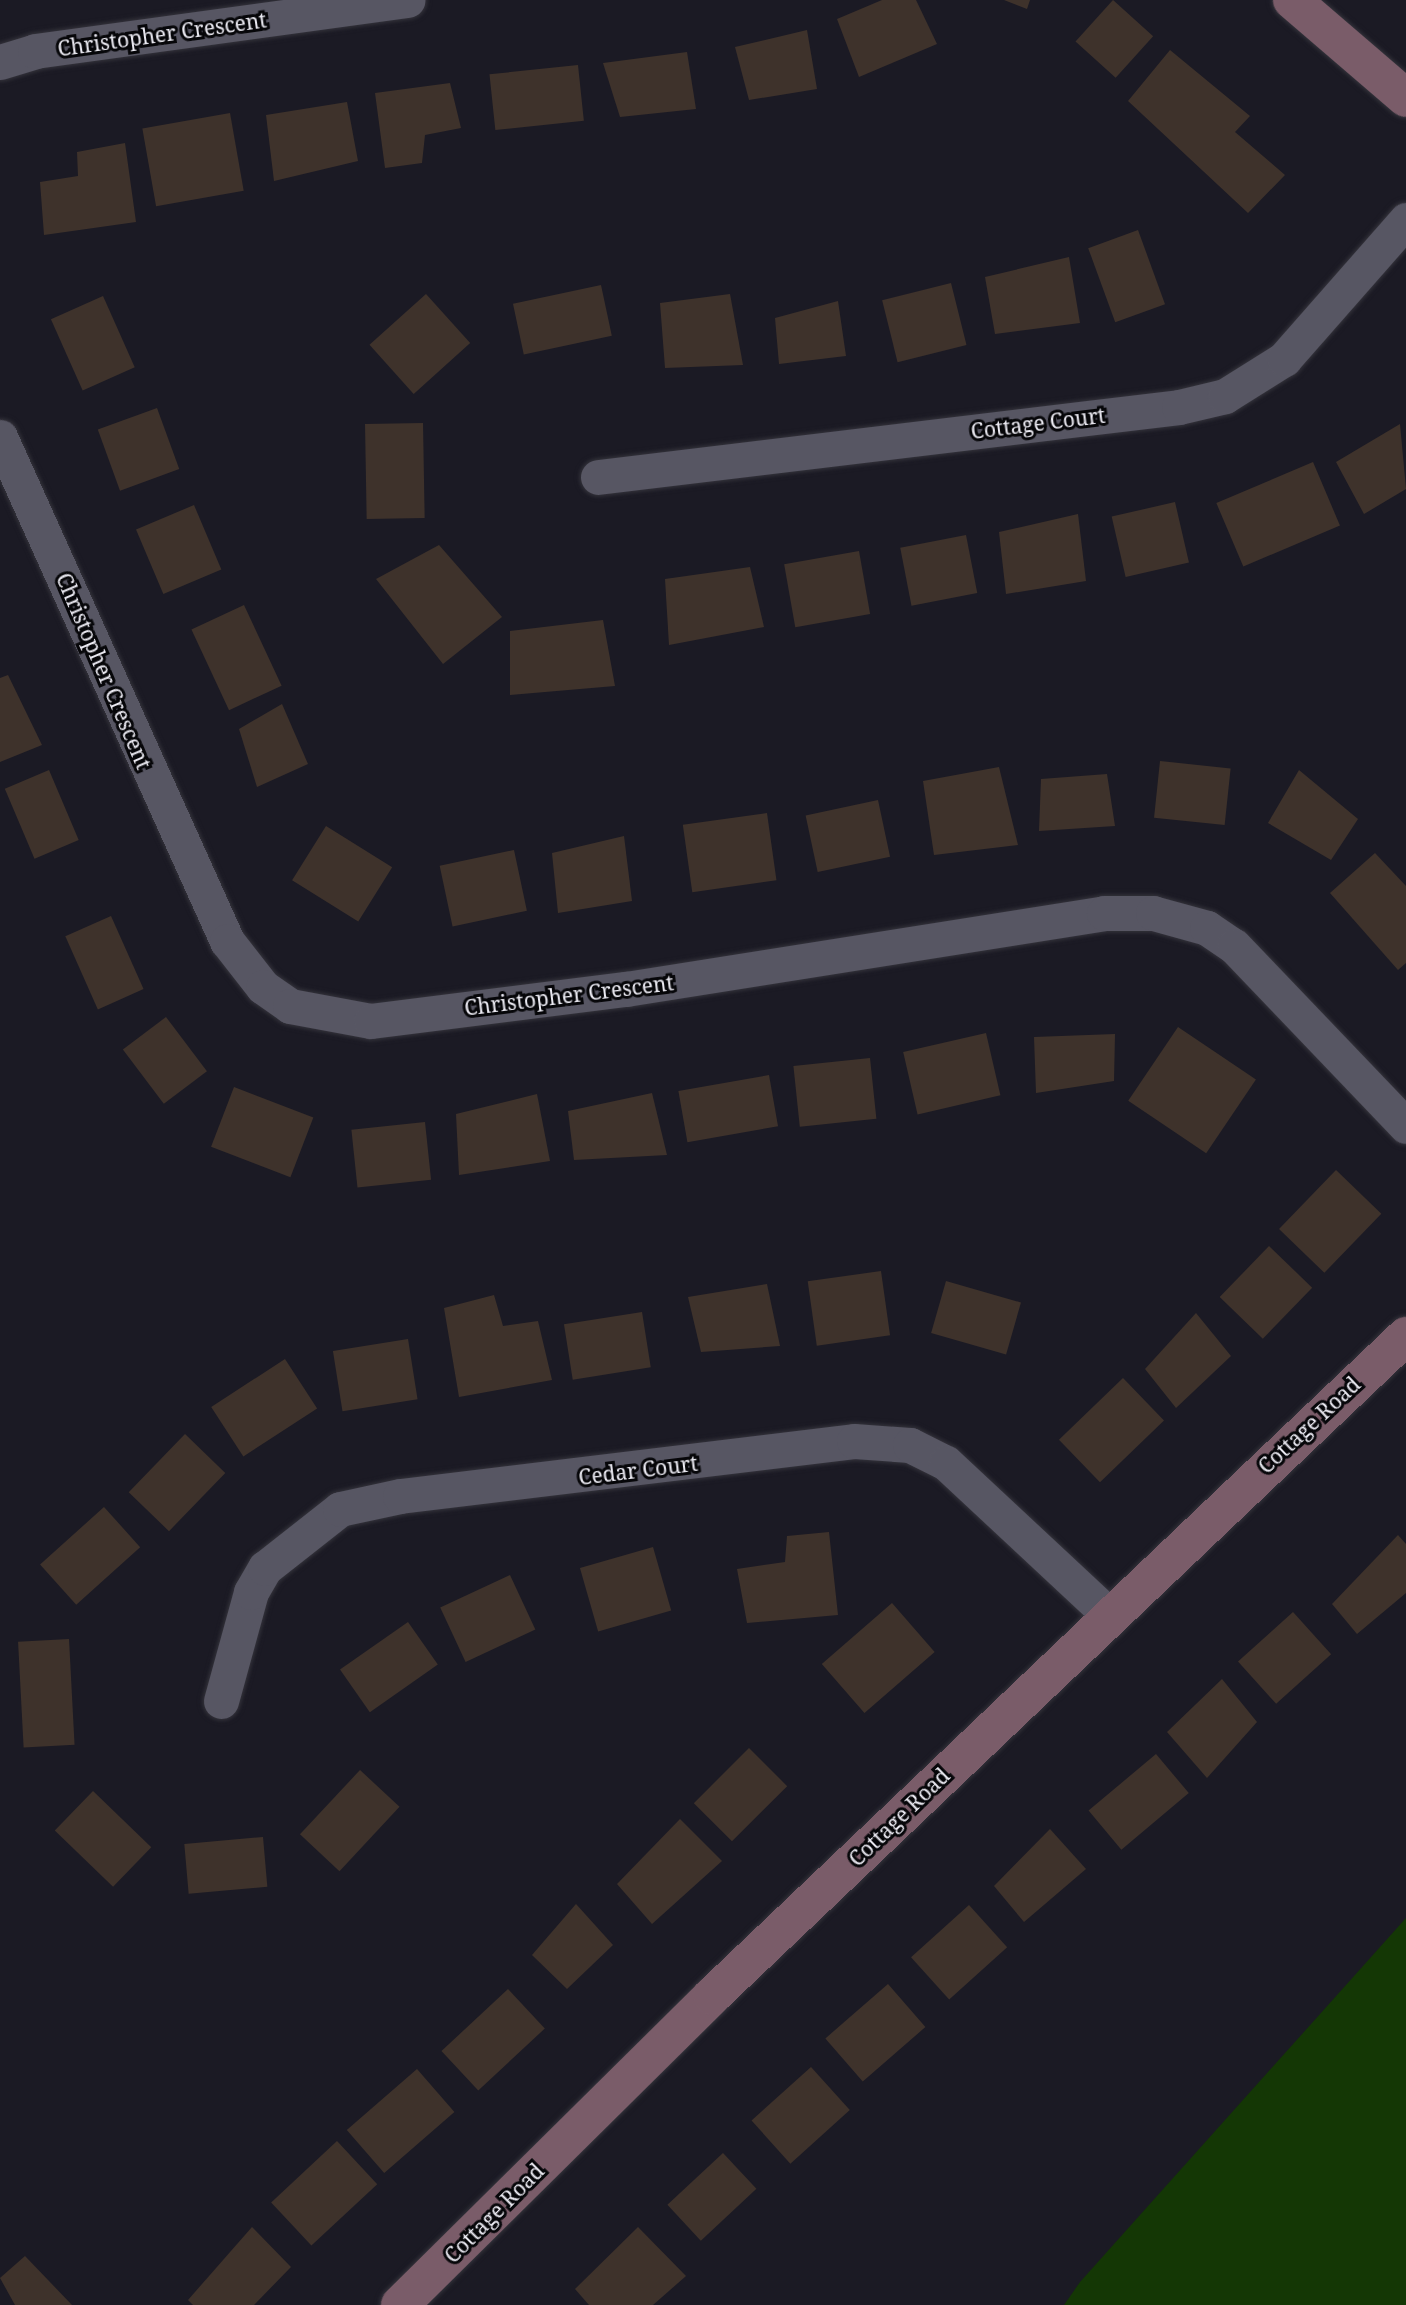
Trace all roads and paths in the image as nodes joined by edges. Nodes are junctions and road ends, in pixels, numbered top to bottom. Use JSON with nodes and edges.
{"nodes":[{"id":1,"x":408,"y":0,"type":"edge"},
{"id":2,"x":1292,"y":0,"type":"edge"},
{"id":3,"x":0,"y":62,"type":"edge"},
{"id":4,"x":1406,"y":98,"type":"edge"},
{"id":5,"x":1406,"y":220,"type":"edge"},
{"id":6,"x":0,"y":436,"type":"edge"},
{"id":7,"x":598,"y":477,"type":"dead end"},
{"id":8,"x":1406,"y":1126,"type":"edge"},
{"id":9,"x":1406,"y":1336,"type":"edge"},
{"id":10,"x":1109,"y":1615,"type":"junction"},
{"id":11,"x":221,"y":1701,"type":"dead end"},
{"id":12,"x":400,"y":2305,"type":"edge"}],
"edges":[{"from":1,"to":3,"type":"street","name":"Christopher Crescent"},
{"from":2,"to":4,"type":"street"},
{"from":5,"to":7,"type":"street","name":"Cottage Court"},
{"from":6,"to":8,"type":"street","name":"Christopher Crescent"},
{"from":9,"to":10,"type":"street","name":"Cottage Road"},
{"from":10,"to":11,"type":"street","name":"Cedar Court"},
{"from":10,"to":12,"type":"street","name":"Cottage Road"}]}
